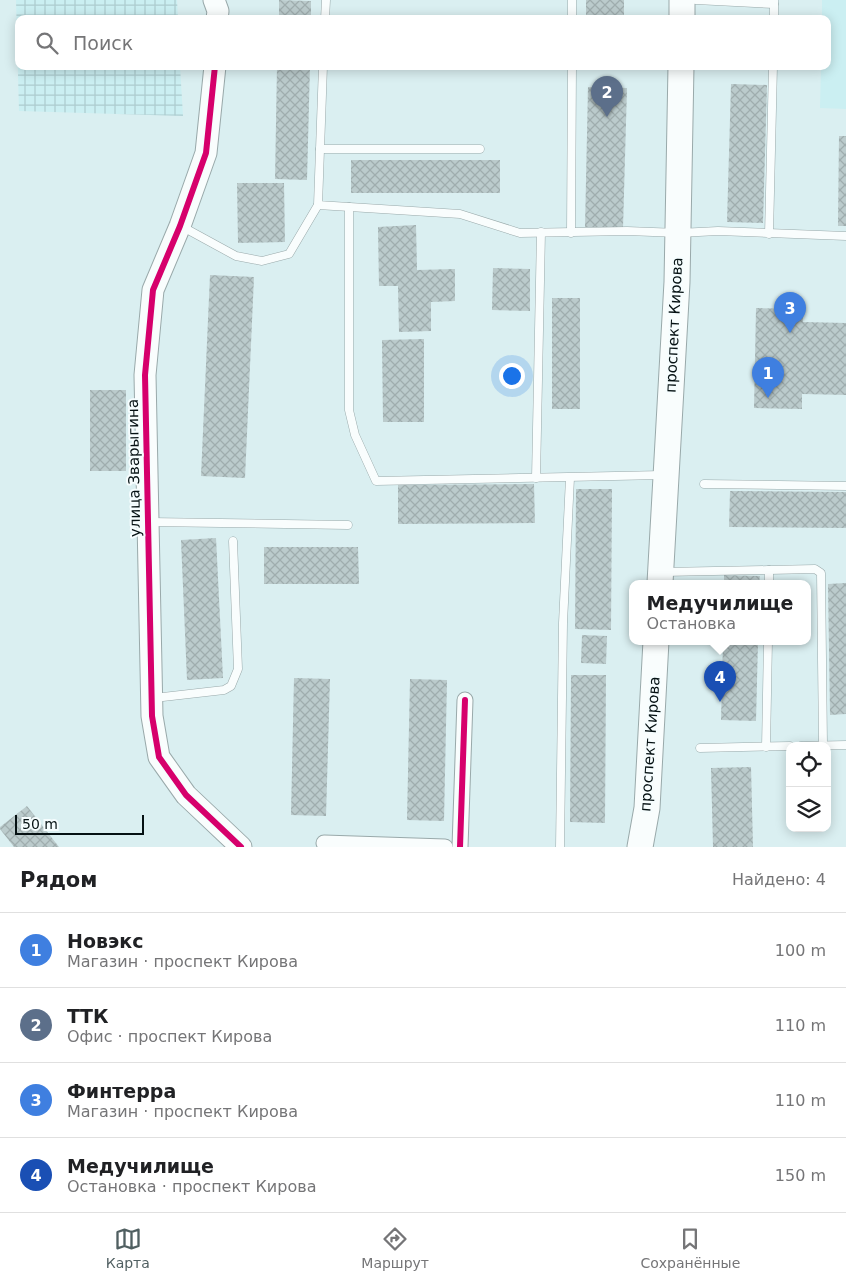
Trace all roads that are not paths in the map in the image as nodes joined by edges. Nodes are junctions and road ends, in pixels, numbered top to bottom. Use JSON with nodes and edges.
{"nodes":[{"id":1,"x":214,"y":0,"type":"edge"},
{"id":2,"x":326,"y":0,"type":"edge"},
{"id":3,"x":572,"y":0,"type":"edge"},
{"id":4,"x":682,"y":0,"type":"edge"},
{"id":5,"x":696,"y":0,"type":"edge"},
{"id":6,"x":774,"y":2,"type":"edge"},
{"id":7,"x":217,"y":15,"type":"edge"},
{"id":8,"x":325,"y":15,"type":"edge"},
{"id":9,"x":572,"y":15,"type":"edge"},
{"id":10,"x":682,"y":15,"type":"edge"},
{"id":11,"x":774,"y":15,"type":"edge"},
{"id":12,"x":214,"y":70,"type":"edge"},
{"id":13,"x":323,"y":70,"type":"edge"},
{"id":14,"x":572,"y":70,"type":"edge"},
{"id":15,"x":681,"y":70,"type":"edge"},
{"id":16,"x":773,"y":70,"type":"edge"},
{"id":17,"x":320,"y":149,"type":"junction"},
{"id":18,"x":480,"y":149,"type":"dead end"},
{"id":19,"x":318,"y":204,"type":"junction"},
{"id":20,"x":350,"y":207,"type":"junction"},
{"id":21,"x":180,"y":226,"type":"junction"},
{"id":22,"x":541,"y":232,"type":"junction"},
{"id":23,"x":571,"y":232,"type":"junction"},
{"id":24,"x":679,"y":233,"type":"junction"},
{"id":25,"x":769,"y":234,"type":"junction"},
{"id":26,"x":846,"y":236,"type":"edge"},
{"id":27,"x":666,"y":475,"type":"junction"},
{"id":28,"x":536,"y":478,"type":"junction"},
{"id":29,"x":570,"y":478,"type":"junction"},
{"id":30,"x":704,"y":484,"type":"dead end"},
{"id":31,"x":846,"y":486,"type":"edge"},
{"id":32,"x":148,"y":522,"type":"junction"},
{"id":33,"x":348,"y":525,"type":"dead end"},
{"id":34,"x":233,"y":541,"type":"dead end"},
{"id":35,"x":769,"y":570,"type":"junction"},
{"id":36,"x":660,"y":578,"type":"edge"},
{"id":37,"x":769,"y":580,"type":"edge"},
{"id":38,"x":656,"y":645,"type":"edge"},
{"id":39,"x":768,"y":645,"type":"edge"},
{"id":40,"x":152,"y":698,"type":"junction"},
{"id":41,"x":464,"y":700,"type":"dead end"},
{"id":42,"x":823,"y":742,"type":"edge"},
{"id":43,"x":831,"y":745,"type":"edge"},
{"id":44,"x":846,"y":745,"type":"edge"},
{"id":45,"x":786,"y":746,"type":"edge"},
{"id":46,"x":766,"y":747,"type":"junction"},
{"id":47,"x":700,"y":748,"type":"dead end"},
{"id":48,"x":324,"y":843,"type":"dead end"},
{"id":49,"x":241,"y":847,"type":"edge"},
{"id":50,"x":419,"y":847,"type":"edge"},
{"id":51,"x":445,"y":847,"type":"edge"},
{"id":52,"x":460,"y":847,"type":"edge"},
{"id":53,"x":560,"y":847,"type":"edge"},
{"id":54,"x":640,"y":847,"type":"edge"}],
"edges":[{"from":1,"to":7,"type":"street"},
{"from":2,"to":8,"type":"lane"},
{"from":3,"to":9,"type":"lane"},
{"from":4,"to":10,"type":"main road"},
{"from":5,"to":6,"type":"lane"},
{"from":6,"to":11,"type":"lane"},
{"from":12,"to":21,"type":"street","name":"улица Зварыгина"},
{"from":13,"to":17,"type":"lane"},
{"from":14,"to":23,"type":"lane"},
{"from":15,"to":24,"type":"main road","name":"проспект Кирова"},
{"from":16,"to":25,"type":"lane"},
{"from":17,"to":18,"type":"lane"},
{"from":17,"to":19,"type":"lane"},
{"from":19,"to":20,"type":"lane"},
{"from":19,"to":21,"type":"lane"},
{"from":20,"to":22,"type":"lane"},
{"from":20,"to":28,"type":"lane"},
{"from":21,"to":32,"type":"street","name":"улица Зварыгина"},
{"from":22,"to":23,"type":"lane"},
{"from":22,"to":28,"type":"lane"},
{"from":23,"to":24,"type":"lane"},
{"from":24,"to":25,"type":"lane"},
{"from":24,"to":27,"type":"main road","name":"проспект Кирова"},
{"from":25,"to":26,"type":"lane"},
{"from":27,"to":29,"type":"lane"},
{"from":27,"to":36,"type":"main road","name":"проспект Кирова"},
{"from":28,"to":29,"type":"lane"},
{"from":29,"to":53,"type":"lane"},
{"from":30,"to":31,"type":"lane"},
{"from":32,"to":33,"type":"lane"},
{"from":32,"to":40,"type":"street","name":"улица Зварыгина"},
{"from":34,"to":40,"type":"lane"},
{"from":35,"to":36,"type":"lane"},
{"from":35,"to":37,"type":"lane"},
{"from":35,"to":42,"type":"lane"},
{"from":38,"to":54,"type":"main road","name":"проспект Кирова"},
{"from":39,"to":46,"type":"lane"},
{"from":40,"to":49,"type":"street","name":"улица Зварыгина"},
{"from":41,"to":52,"type":"street"},
{"from":43,"to":44,"type":"lane"},
{"from":45,"to":46,"type":"lane"},
{"from":46,"to":47,"type":"lane"},
{"from":48,"to":50,"type":"street"},
{"from":50,"to":51,"type":"street"}]}
